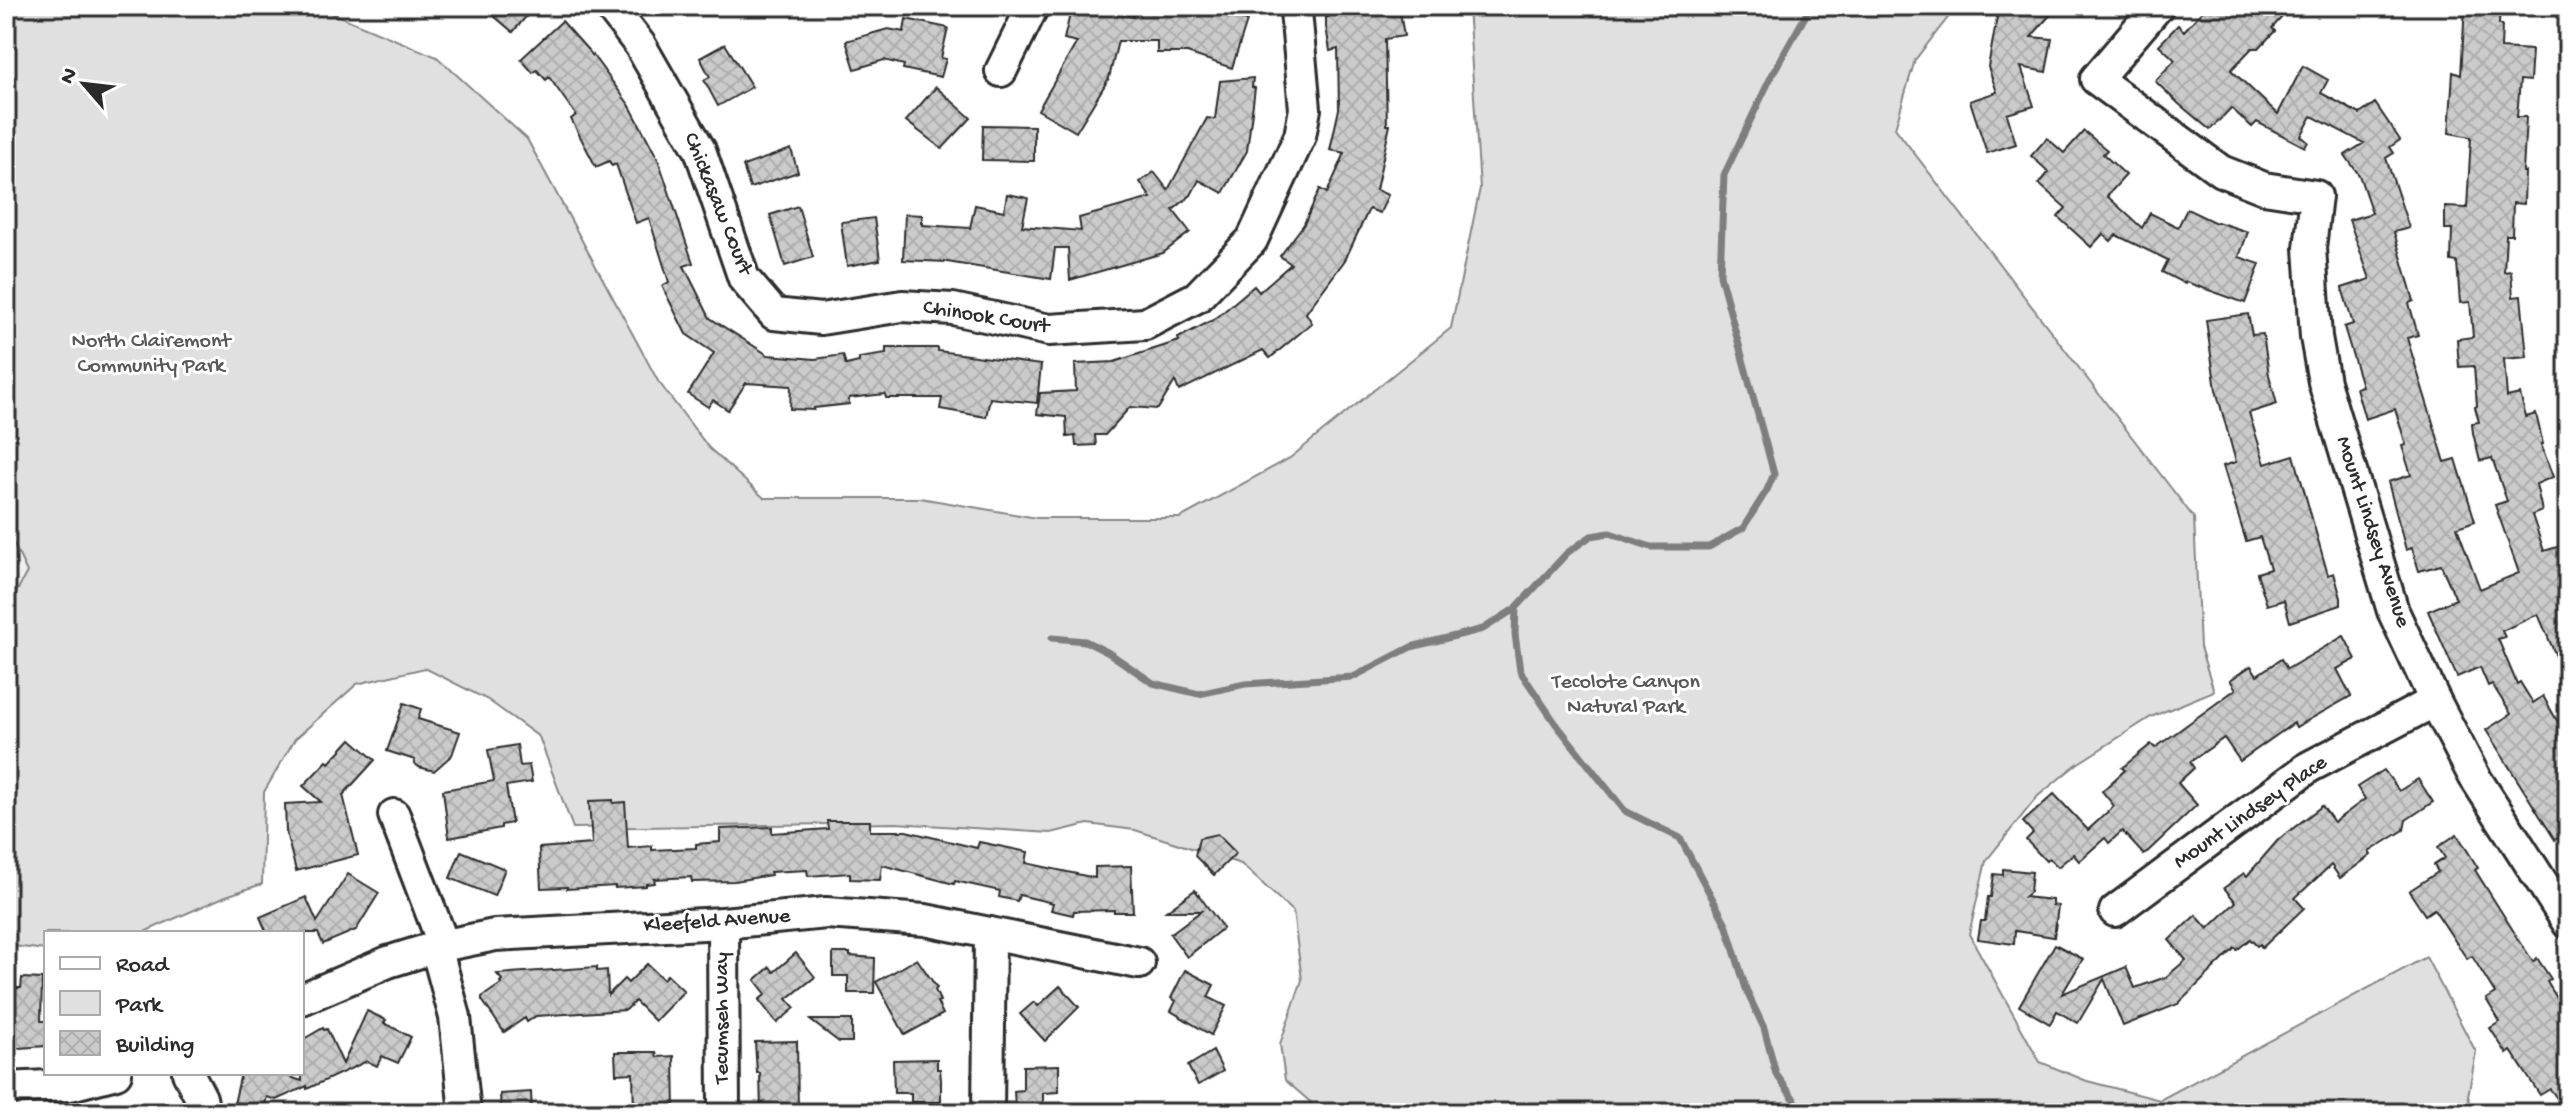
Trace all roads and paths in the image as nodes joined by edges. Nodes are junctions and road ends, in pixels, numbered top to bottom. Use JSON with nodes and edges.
{"nodes":[{"id":1,"x":610,"y":6,"type":"edge"},
{"id":2,"x":1033,"y":6,"type":"edge"},
{"id":3,"x":1293,"y":6,"type":"edge"},
{"id":4,"x":2158,"y":6,"type":"edge"},
{"id":5,"x":1001,"y":71,"type":"dead end"},
{"id":6,"x":874,"y":312,"type":"joint"},
{"id":7,"x":2435,"y":701,"type":"junction"},
{"id":8,"x":394,"y":815,"type":"dead end"},
{"id":9,"x":2115,"y":911,"type":"dead end"},
{"id":10,"x":723,"y":923,"type":"junction"},
{"id":11,"x":2568,"y":923,"type":"edge"},
{"id":12,"x":990,"y":933,"type":"junction"},
{"id":13,"x":440,"y":946,"type":"junction"},
{"id":14,"x":1139,"y":963,"type":"dead end"},
{"id":15,"x":304,"y":998,"type":"edge"},
{"id":16,"x":108,"y":1075,"type":"edge"},
{"id":17,"x":189,"y":1075,"type":"edge"},
{"id":18,"x":6,"y":1088,"type":"edge"},
{"id":19,"x":204,"y":1113,"type":"edge"},
{"id":20,"x":465,"y":1113,"type":"edge"},
{"id":21,"x":724,"y":1113,"type":"edge"},
{"id":22,"x":988,"y":1113,"type":"edge"}],
"edges":[{"from":1,"to":6,"type":"street","name":"Chickasaw Court"},
{"from":2,"to":5,"type":"street"},
{"from":3,"to":6,"type":"street","name":"Chinook Court"},
{"from":4,"to":7,"type":"street","name":"Mount Lindsey Avenue"},
{"from":7,"to":9,"type":"street","name":"Mount Lindsey Place"},
{"from":7,"to":11,"type":"street","name":"Mount Lindsey Avenue"},
{"from":8,"to":13,"type":"street"},
{"from":10,"to":12,"type":"street","name":"Kleefeld Avenue"},
{"from":10,"to":13,"type":"street","name":"Kleefeld Avenue"},
{"from":10,"to":21,"type":"street","name":"Tecumseh Way"},
{"from":12,"to":14,"type":"street","name":"Kleefeld Avenue"},
{"from":12,"to":22,"type":"street"},
{"from":13,"to":15,"type":"street","name":"Kleefeld Avenue"},
{"from":13,"to":20,"type":"street"},
{"from":16,"to":18,"type":"street"},
{"from":17,"to":19,"type":"street"}]}
